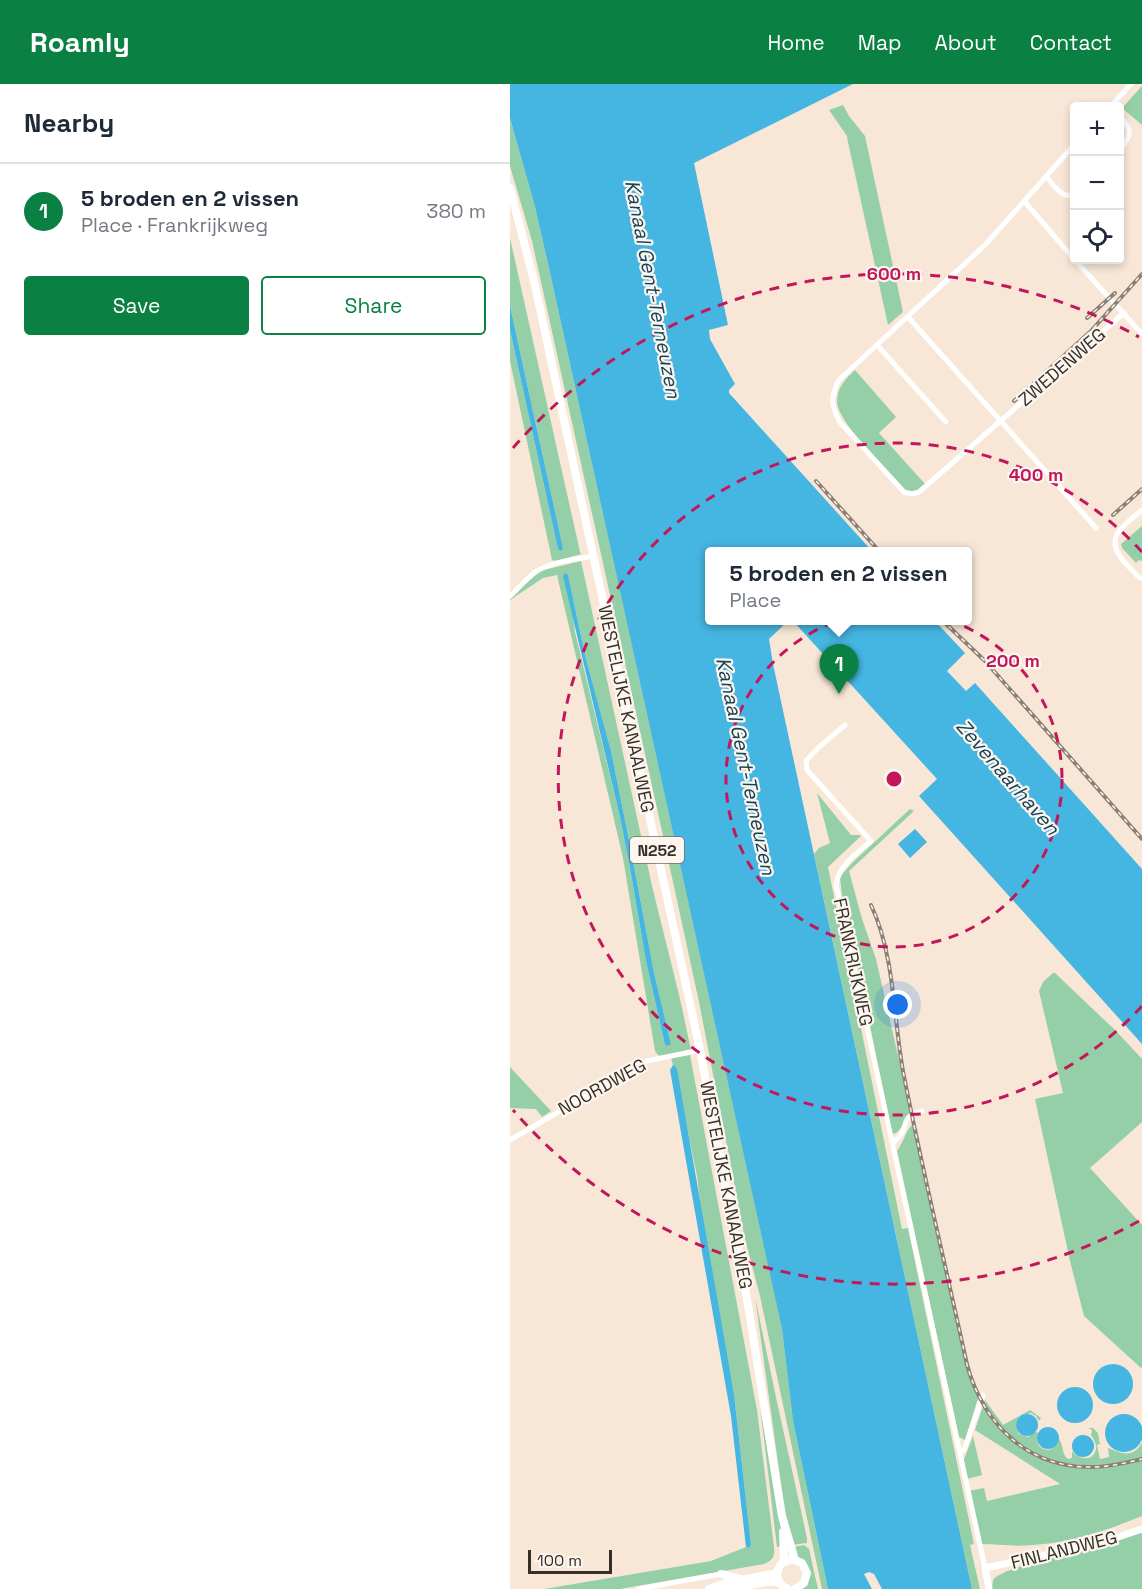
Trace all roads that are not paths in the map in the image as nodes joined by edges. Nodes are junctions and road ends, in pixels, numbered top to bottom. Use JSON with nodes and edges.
{"nodes":[{"id":1,"x":1131,"y":84,"type":"edge"},
{"id":2,"x":1114,"y":102,"type":"edge"},
{"id":3,"x":1124,"y":121,"type":"edge"},
{"id":4,"x":1124,"y":144,"type":"edge"},
{"id":5,"x":1070,"y":149,"type":"edge"},
{"id":6,"x":1046,"y":176,"type":"junction"},
{"id":7,"x":510,"y":188,"type":"edge"},
{"id":8,"x":1070,"y":196,"type":"edge"},
{"id":9,"x":1023,"y":201,"type":"junction"},
{"id":10,"x":1070,"y":253,"type":"edge"},
{"id":11,"x":1080,"y":264,"type":"edge"},
{"id":12,"x":1124,"y":313,"type":"junction"},
{"id":13,"x":908,"y":317,"type":"junction"},
{"id":14,"x":1142,"y":334,"type":"edge"},
{"id":15,"x":877,"y":345,"type":"junction"},
{"id":16,"x":1001,"y":420,"type":"junction"},
{"id":17,"x":946,"y":422,"type":"dead end"},
{"id":18,"x":1142,"y":510,"type":"edge"},
{"id":19,"x":1096,"y":528,"type":"dead end"},
{"id":20,"x":593,"y":556,"type":"junction"},
{"id":21,"x":1140,"y":578,"type":"dead end"},
{"id":22,"x":510,"y":596,"type":"edge"},
{"id":23,"x":845,"y":725,"type":"dead end"},
{"id":24,"x":700,"y":1050,"type":"junction"},
{"id":25,"x":922,"y":1111,"type":"dead end"},
{"id":26,"x":510,"y":1140,"type":"edge"},
{"id":27,"x":893,"y":1143,"type":"junction"},
{"id":28,"x":983,"y":1395,"type":"dead end"},
{"id":29,"x":960,"y":1452,"type":"junction"},
{"id":30,"x":782,"y":1516,"type":"junction"},
{"id":31,"x":1142,"y":1529,"type":"edge"},
{"id":32,"x":795,"y":1560,"type":"junction"},
{"id":33,"x":784,"y":1561,"type":"junction"},
{"id":34,"x":985,"y":1568,"type":"junction"},
{"id":35,"x":777,"y":1573,"type":"junction"},
{"id":36,"x":720,"y":1574,"type":"joint"},
{"id":37,"x":779,"y":1582,"type":"junction"},
{"id":38,"x":743,"y":1585,"type":"edge"},
{"id":39,"x":638,"y":1589,"type":"edge"},
{"id":40,"x":710,"y":1589,"type":"edge"},
{"id":41,"x":726,"y":1589,"type":"edge"},
{"id":42,"x":788,"y":1589,"type":"edge"},
{"id":43,"x":797,"y":1589,"type":"edge"},
{"id":44,"x":989,"y":1589,"type":"edge"}],
"edges":[{"from":1,"to":2,"type":"street"},
{"from":3,"to":4,"type":"street"},
{"from":5,"to":6,"type":"street"},
{"from":6,"to":8,"type":"street"},
{"from":6,"to":9,"type":"street"},
{"from":7,"to":20,"type":"main road","name":"WESTELIJKE KANAALWEG","number":"N252"},
{"from":9,"to":10,"type":"street"},
{"from":9,"to":13,"type":"street"},
{"from":11,"to":12,"type":"street"},
{"from":12,"to":14,"type":"street"},
{"from":12,"to":16,"type":"street","name":"ZWEDENWEG"},
{"from":13,"to":15,"type":"street"},
{"from":13,"to":16,"type":"street"},
{"from":15,"to":16,"type":"street","name":"ZWEDENWEG"},
{"from":15,"to":17,"type":"street"},
{"from":16,"to":19,"type":"street"},
{"from":18,"to":21,"type":"street"},
{"from":20,"to":22,"type":"street"},
{"from":20,"to":24,"type":"main road","name":"WESTELIJKE KANAALWEG","number":"N252"},
{"from":23,"to":27,"type":"street","name":"FRANKRIJKWEG"},
{"from":24,"to":26,"type":"street","name":"NOORDWEG"},
{"from":24,"to":30,"type":"main road","name":"WESTELIJKE KANAALWEG","number":"N252"},
{"from":25,"to":27,"type":"street"},
{"from":27,"to":29,"type":"street","name":"FRANKRIJKWEG"},
{"from":28,"to":29,"type":"street"},
{"from":29,"to":34,"type":"street","name":"FRANKRIJKWEG"},
{"from":30,"to":32,"type":"main road","name":"WESTELIJKE KANAALWEG","number":"N252"},
{"from":30,"to":33,"type":"main road","name":"WESTELIJKE KANAALWEG","number":"N252"},
{"from":31,"to":34,"type":"street","name":"FINLANDWEG"},
{"from":32,"to":33,"type":"main road"},
{"from":32,"to":43,"type":"main road","number":"N252"},
{"from":33,"to":35,"type":"main road"},
{"from":34,"to":44,"type":"street"},
{"from":35,"to":37,"type":"main road"},
{"from":35,"to":38,"type":"main road"},
{"from":36,"to":38,"type":"main road"},
{"from":36,"to":39,"type":"street"},
{"from":37,"to":38,"type":"main road"},
{"from":37,"to":42,"type":"main road"},
{"from":38,"to":40,"type":"main road"},
{"from":38,"to":41,"type":"main road"}]}
